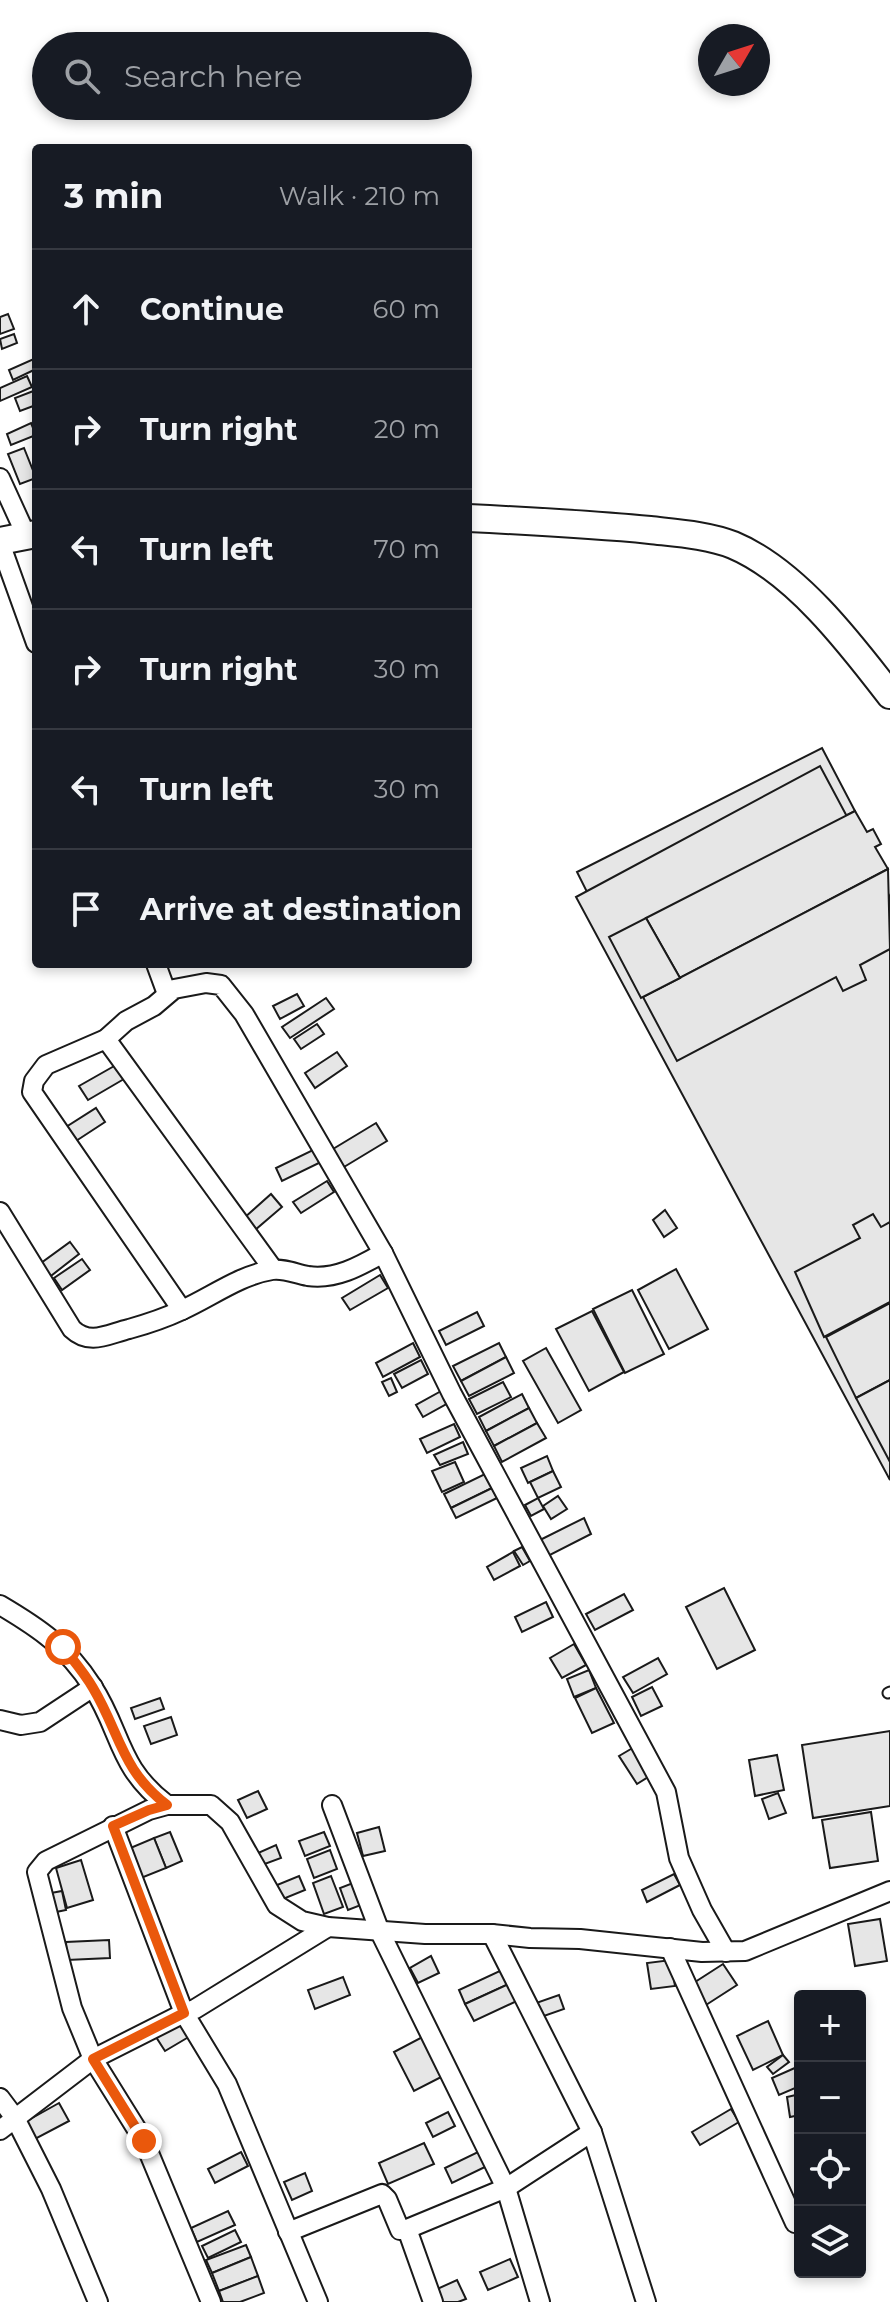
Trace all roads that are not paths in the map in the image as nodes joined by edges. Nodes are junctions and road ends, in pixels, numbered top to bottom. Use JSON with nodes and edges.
{"nodes":[{"id":1,"x":0,"y":478,"type":"edge"},
{"id":2,"x":472,"y":518,"type":"edge"},
{"id":3,"x":31,"y":535,"type":"edge"},
{"id":4,"x":0,"y":542,"type":"edge"},
{"id":5,"x":32,"y":632,"type":"edge"},
{"id":6,"x":890,"y":695,"type":"edge"},
{"id":7,"x":157,"y":968,"type":"edge"},
{"id":8,"x":167,"y":994,"type":"junction"},
{"id":9,"x":106,"y":1039,"type":"junction"},
{"id":10,"x":0,"y":1212,"type":"edge"},
{"id":11,"x":383,"y":1253,"type":"junction"},
{"id":12,"x":273,"y":1269,"type":"junction"},
{"id":13,"x":182,"y":1310,"type":"junction"},
{"id":14,"x":0,"y":1605,"type":"edge"},
{"id":15,"x":93,"y":1687,"type":"junction"},
{"id":16,"x":0,"y":1720,"type":"edge"},
{"id":17,"x":167,"y":1805,"type":"junction"},
{"id":18,"x":332,"y":1805,"type":"dead end"},
{"id":19,"x":113,"y":1826,"type":"junction"},
{"id":20,"x":890,"y":1891,"type":"edge"},
{"id":21,"x":328,"y":1927,"type":"junction"},
{"id":22,"x":380,"y":1932,"type":"junction"},
{"id":23,"x":492,"y":1934,"type":"junction"},
{"id":24,"x":670,"y":1948,"type":"junction"},
{"id":25,"x":726,"y":1952,"type":"junction"},
{"id":26,"x":184,"y":2013,"type":"junction"},
{"id":27,"x":93,"y":2059,"type":"junction"},
{"id":28,"x":0,"y":2098,"type":"edge"},
{"id":29,"x":15,"y":2118,"type":"junction"},
{"id":30,"x":0,"y":2130,"type":"edge"},
{"id":31,"x":592,"y":2132,"type":"junction"},
{"id":32,"x":506,"y":2188,"type":"junction"},
{"id":33,"x":794,"y":2221,"type":"edge"},
{"id":34,"x":407,"y":2229,"type":"junction"},
{"id":35,"x":288,"y":2232,"type":"junction"},
{"id":36,"x":98,"y":2302,"type":"edge"},
{"id":37,"x":211,"y":2302,"type":"edge"},
{"id":38,"x":318,"y":2302,"type":"edge"},
{"id":39,"x":433,"y":2302,"type":"edge"},
{"id":40,"x":540,"y":2302,"type":"edge"},
{"id":41,"x":646,"y":2302,"type":"edge"}],
"edges":[{"from":1,"to":3,"type":"street"},
{"from":2,"to":6,"type":"main road"},
{"from":3,"to":4,"type":"main road"},
{"from":4,"to":5,"type":"street"},
{"from":7,"to":8,"type":"street"},
{"from":8,"to":9,"type":"street"},
{"from":8,"to":11,"type":"street"},
{"from":9,"to":12,"type":"street"},
{"from":9,"to":13,"type":"street"},
{"from":10,"to":13,"type":"street"},
{"from":11,"to":12,"type":"street"},
{"from":11,"to":25,"type":"street"},
{"from":12,"to":13,"type":"street"},
{"from":14,"to":15,"type":"street"},
{"from":15,"to":16,"type":"street"},
{"from":15,"to":17,"type":"street"},
{"from":17,"to":19,"type":"street"},
{"from":17,"to":21,"type":"street"},
{"from":18,"to":22,"type":"street"},
{"from":19,"to":26,"type":"street"},
{"from":19,"to":27,"type":"street"},
{"from":20,"to":25,"type":"street"},
{"from":21,"to":22,"type":"street"},
{"from":21,"to":26,"type":"street"},
{"from":22,"to":23,"type":"street"},
{"from":22,"to":32,"type":"street"},
{"from":23,"to":24,"type":"street"},
{"from":23,"to":31,"type":"street"},
{"from":24,"to":25,"type":"street"},
{"from":24,"to":33,"type":"street"},
{"from":26,"to":27,"type":"street"},
{"from":26,"to":35,"type":"street"},
{"from":27,"to":29,"type":"street"},
{"from":27,"to":37,"type":"street"},
{"from":28,"to":29,"type":"street"},
{"from":29,"to":30,"type":"street"},
{"from":29,"to":36,"type":"street"},
{"from":31,"to":32,"type":"street"},
{"from":31,"to":41,"type":"street"},
{"from":32,"to":34,"type":"street"},
{"from":32,"to":40,"type":"street"},
{"from":34,"to":35,"type":"street"},
{"from":34,"to":39,"type":"street"},
{"from":35,"to":38,"type":"street"}]}
